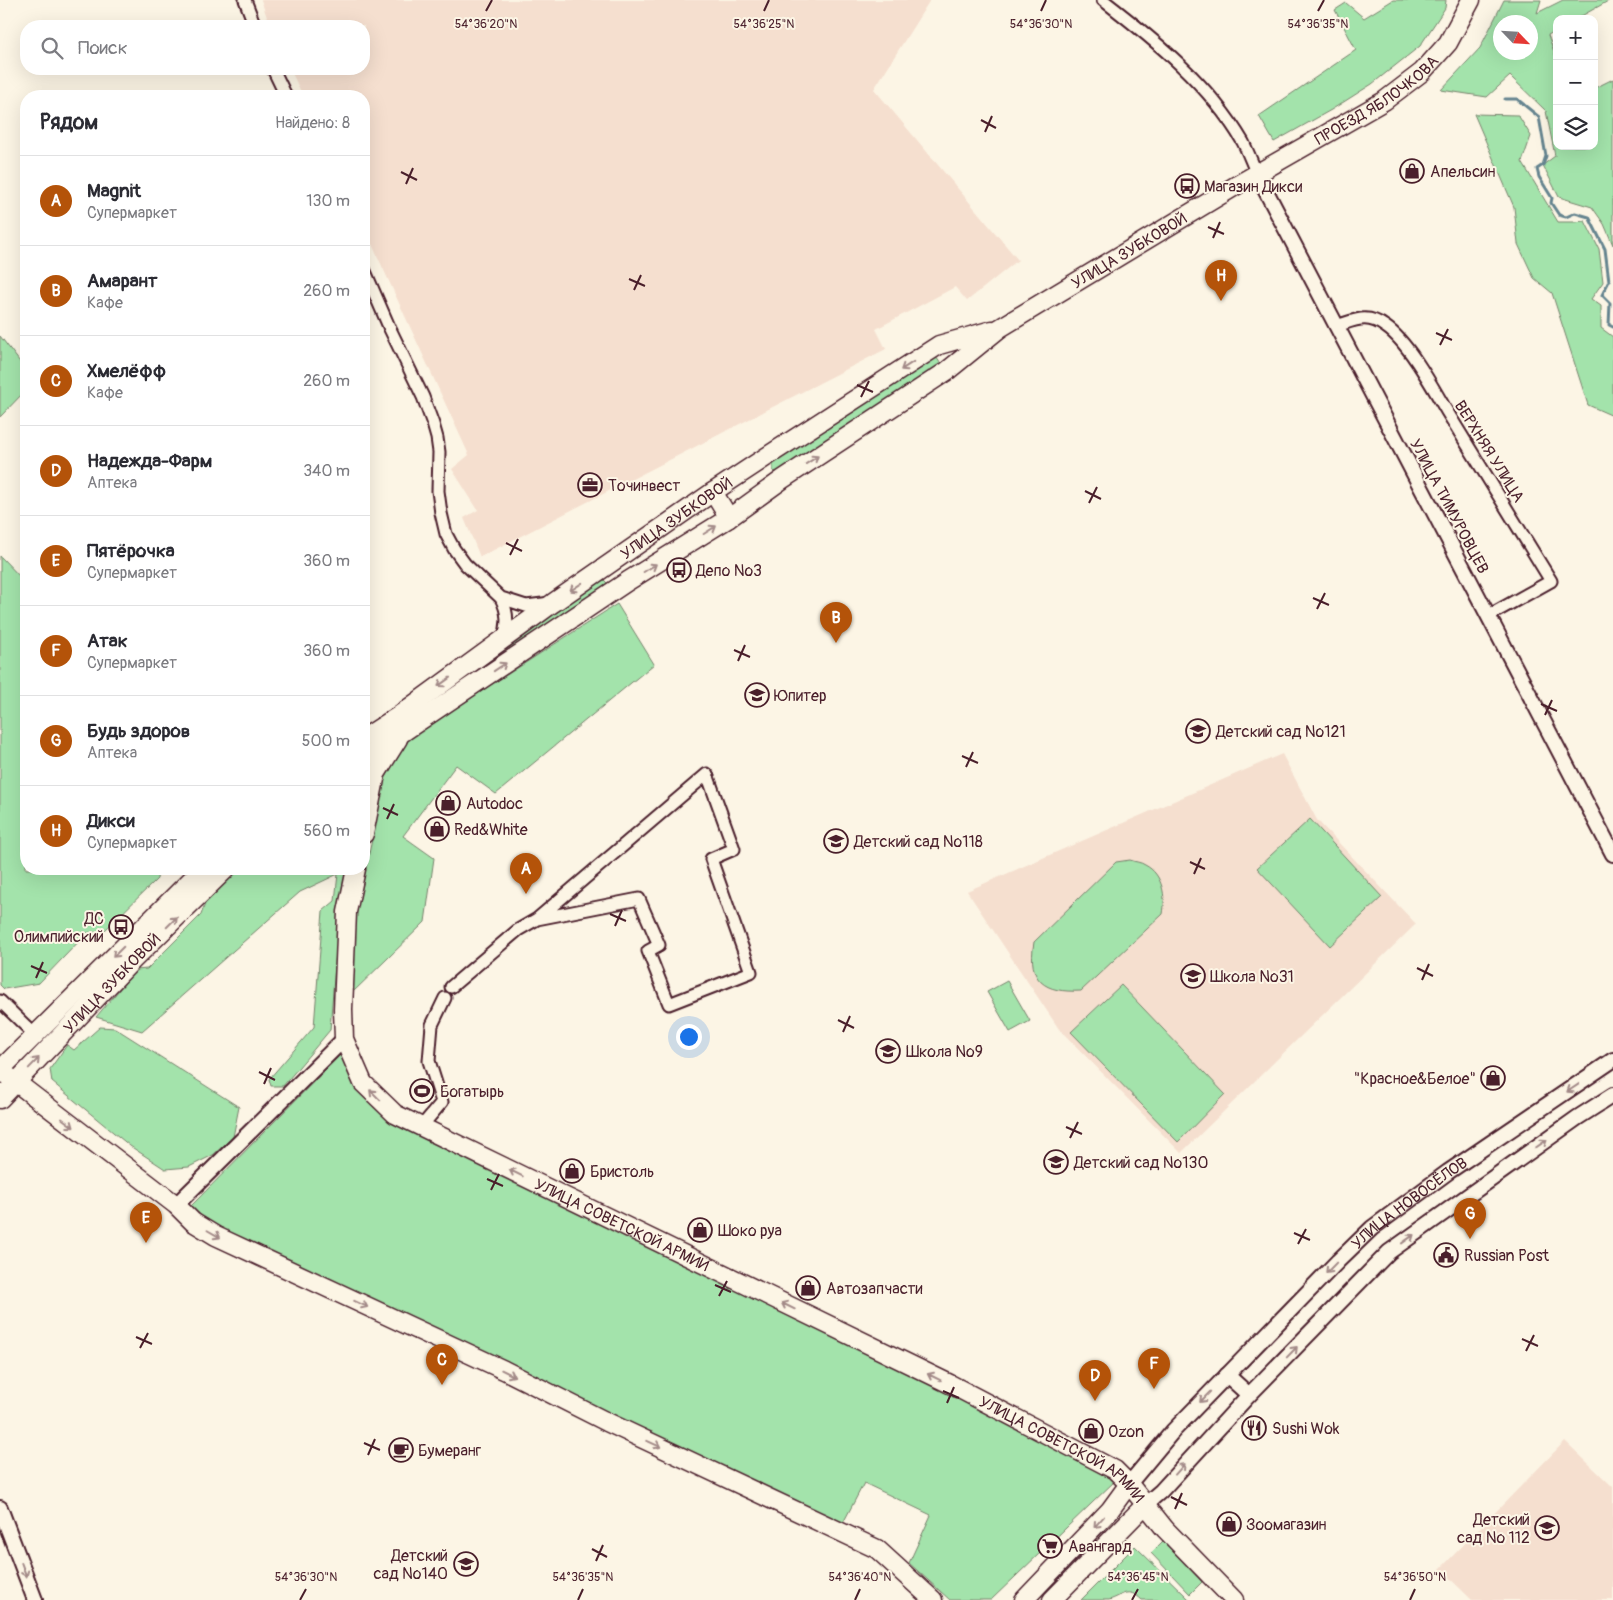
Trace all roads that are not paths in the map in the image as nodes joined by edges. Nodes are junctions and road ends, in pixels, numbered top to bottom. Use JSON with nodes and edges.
{"nodes":[{"id":1,"x":245,"y":0,"type":"edge"},
{"id":2,"x":1103,"y":0,"type":"edge"},
{"id":3,"x":1471,"y":0,"type":"edge"},
{"id":4,"x":252,"y":20,"type":"edge"},
{"id":5,"x":277,"y":75,"type":"edge"},
{"id":6,"x":283,"y":90,"type":"edge"},
{"id":7,"x":1257,"y":174,"type":"junction"},
{"id":8,"x":370,"y":283,"type":"edge"},
{"id":9,"x":1336,"y":326,"type":"junction"},
{"id":10,"x":1000,"y":328,"type":"junction"},
{"id":11,"x":939,"y":345,"type":"junction"},
{"id":12,"x":947,"y":372,"type":"junction"},
{"id":13,"x":766,"y":457,"type":"junction"},
{"id":14,"x":742,"y":473,"type":"junction"},
{"id":15,"x":783,"y":479,"type":"junction"},
{"id":16,"x":713,"y":492,"type":"junction"},
{"id":17,"x":758,"y":498,"type":"junction"},
{"id":18,"x":729,"y":518,"type":"junction"},
{"id":19,"x":602,"y":570,"type":"junction"},
{"id":20,"x":612,"y":593,"type":"junction"},
{"id":21,"x":501,"y":598,"type":"junction"},
{"id":22,"x":553,"y":603,"type":"junction"},
{"id":23,"x":1488,"y":616,"type":"junction"},
{"id":24,"x":503,"y":638,"type":"junction"},
{"id":25,"x":401,"y":733,"type":"junction"},
{"id":26,"x":370,"y":734,"type":"edge"},
{"id":27,"x":370,"y":755,"type":"edge"},
{"id":28,"x":376,"y":774,"type":"junction"},
{"id":29,"x":370,"y":804,"type":"edge"},
{"id":30,"x":1613,"y":854,"type":"edge"},
{"id":31,"x":196,"y":875,"type":"edge"},
{"id":32,"x":220,"y":875,"type":"edge"},
{"id":33,"x":355,"y":875,"type":"edge"},
{"id":34,"x":537,"y":919,"type":"junction"},
{"id":35,"x":451,"y":987,"type":"dead end"},
{"id":36,"x":445,"y":998,"type":"dead end"},
{"id":37,"x":0,"y":1001,"type":"edge"},
{"id":38,"x":35,"y":1035,"type":"junction"},
{"id":39,"x":344,"y":1039,"type":"junction"},
{"id":40,"x":1613,"y":1060,"type":"edge"},
{"id":41,"x":0,"y":1070,"type":"edge"},
{"id":42,"x":16,"y":1082,"type":"junction"},
{"id":43,"x":1613,"y":1095,"type":"edge"},
{"id":44,"x":0,"y":1099,"type":"edge"},
{"id":45,"x":422,"y":1127,"type":"junction"},
{"id":46,"x":176,"y":1205,"type":"junction"},
{"id":47,"x":1227,"y":1375,"type":"junction"},
{"id":48,"x":1249,"y":1395,"type":"junction"},
{"id":49,"x":1129,"y":1484,"type":"junction"},
{"id":50,"x":1146,"y":1504,"type":"junction"},
{"id":51,"x":0,"y":1508,"type":"edge"},
{"id":52,"x":35,"y":1600,"type":"edge"},
{"id":53,"x":932,"y":1600,"type":"edge"},
{"id":54,"x":1024,"y":1600,"type":"edge"},
{"id":55,"x":1052,"y":1600,"type":"edge"},
{"id":56,"x":1234,"y":1600,"type":"edge"}],
"edges":[{"from":1,"to":4,"type":"street"},
{"from":2,"to":7,"type":"street"},
{"from":3,"to":7,"type":"main road","name":"ПРОЕЗД ЯБЛОЧКОВА"},
{"from":5,"to":6,"type":"street"},
{"from":7,"to":9,"type":"street","name":"УЛИЦА ТИМУРОВЦЕВ"},
{"from":7,"to":10,"type":"main road","name":"УЛИЦА ЗУБКОВОЙ"},
{"from":8,"to":21,"type":"street"},
{"from":9,"to":23,"type":"street","name":"УЛИЦА ТИМУРОВЦЕВ"},
{"from":9,"to":23,"type":"street","name":"ВЕРХНЯЯ УЛИЦА"},
{"from":10,"to":11,"type":"main road","name":"УЛИЦА ЗУБКОВОЙ"},
{"from":10,"to":12,"type":"main road","name":"УЛИЦА ЗУБКОВОЙ"},
{"from":11,"to":12,"type":"main road"},
{"from":11,"to":13,"type":"main road","name":"УЛИЦА ЗУБКОВОЙ","one_way":true},
{"from":15,"to":12,"type":"main road","name":"УЛИЦА ЗУБКОВОЙ","one_way":true},
{"from":13,"to":14,"type":"main road","name":"УЛИЦА ЗУБКОВОЙ"},
{"from":13,"to":15,"type":"main road"},
{"from":14,"to":16,"type":"main road","name":"УЛИЦА ЗУБКОВОЙ"},
{"from":14,"to":17,"type":"main road"},
{"from":15,"to":17,"type":"main road","name":"УЛИЦА ЗУБКОВОЙ"},
{"from":16,"to":18,"type":"main road"},
{"from":16,"to":19,"type":"main road","name":"УЛИЦА ЗУБКОВОЙ"},
{"from":17,"to":18,"type":"main road","name":"УЛИЦА ЗУБКОВОЙ"},
{"from":20,"to":18,"type":"main road","name":"УЛИЦА ЗУБКОВОЙ","one_way":true},
{"from":19,"to":20,"type":"main road"},
{"from":19,"to":22,"type":"main road","name":"УЛИЦА ЗУБКОВОЙ","one_way":true},
{"from":25,"to":20,"type":"main road","name":"УЛИЦА ЗУБКОВОЙ","one_way":true},
{"from":21,"to":22,"type":"street"},
{"from":21,"to":24,"type":"street"},
{"from":22,"to":24,"type":"main road","name":"УЛИЦА ЗУБКОВОЙ"},
{"from":23,"to":30,"type":"street","name":"УЛИЦА ТИМУРОВЦЕВ"},
{"from":24,"to":26,"type":"main road","name":"УЛИЦА ЗУБКОВОЙ","one_way":true},
{"from":25,"to":27,"type":"main road","name":"УЛИЦА ЗУБКОВОЙ"},
{"from":25,"to":28,"type":"main road"},
{"from":27,"to":28,"type":"main road","name":"УЛИЦА ЗУБКОВОЙ"},
{"from":28,"to":29,"type":"main road"},
{"from":31,"to":38,"type":"main road","name":"УЛИЦА ЗУБКОВОЙ","one_way":true},
{"from":42,"to":32,"type":"main road","name":"УЛИЦА ЗУБКОВОЙ","one_way":true},
{"from":33,"to":39,"type":"main road","name":"УЛИЦА СОВЕТСКОЙ АРМИИ"},
{"from":34,"to":34,"type":"street"},
{"from":34,"to":35,"type":"street"},
{"from":36,"to":45,"type":"street"},
{"from":37,"to":38,"type":"street"},
{"from":38,"to":41,"type":"main road","name":"УЛИЦА ЗУБКОВОЙ"},
{"from":45,"to":39,"type":"main road","name":"УЛИЦА СОВЕТСКОЙ АРМИИ","one_way":true},
{"from":39,"to":46,"type":"street"},
{"from":40,"to":47,"type":"street","name":"УЛИЦА НОВОСЁЛОВ","one_way":true},
{"from":41,"to":42,"type":"main road"},
{"from":42,"to":44,"type":"main road","name":"УЛИЦА ЗУБКОВОЙ"},
{"from":42,"to":46,"type":"main road","one_way":true},
{"from":48,"to":43,"type":"street","name":"УЛИЦА НОВОСЁЛОВ","one_way":true},
{"from":49,"to":45,"type":"main road","name":"УЛИЦА СОВЕТСКОЙ АРМИИ","one_way":true},
{"from":46,"to":53,"type":"main road","one_way":true},
{"from":47,"to":48,"type":"street"},
{"from":47,"to":49,"type":"street","name":"УЛИЦА НОВОСЁЛОВ","one_way":true},
{"from":50,"to":48,"type":"street","name":"УЛИЦА НОВОСЁЛОВ","one_way":true},
{"from":49,"to":50,"type":"main road","name":"УЛИЦА СОВЕТСКОЙ АРМИИ"},
{"from":49,"to":54,"type":"main road","name":"УЛИЦА НОВОСЁЛОВ","one_way":true},
{"from":50,"to":55,"type":"main road","name":"УЛИЦА НОВОСЁЛОВ"},
{"from":50,"to":56,"type":"main road","name":"УЛИЦА СОВЕТСКОЙ АРМИИ"},
{"from":51,"to":52,"type":"street","one_way":true}]}
